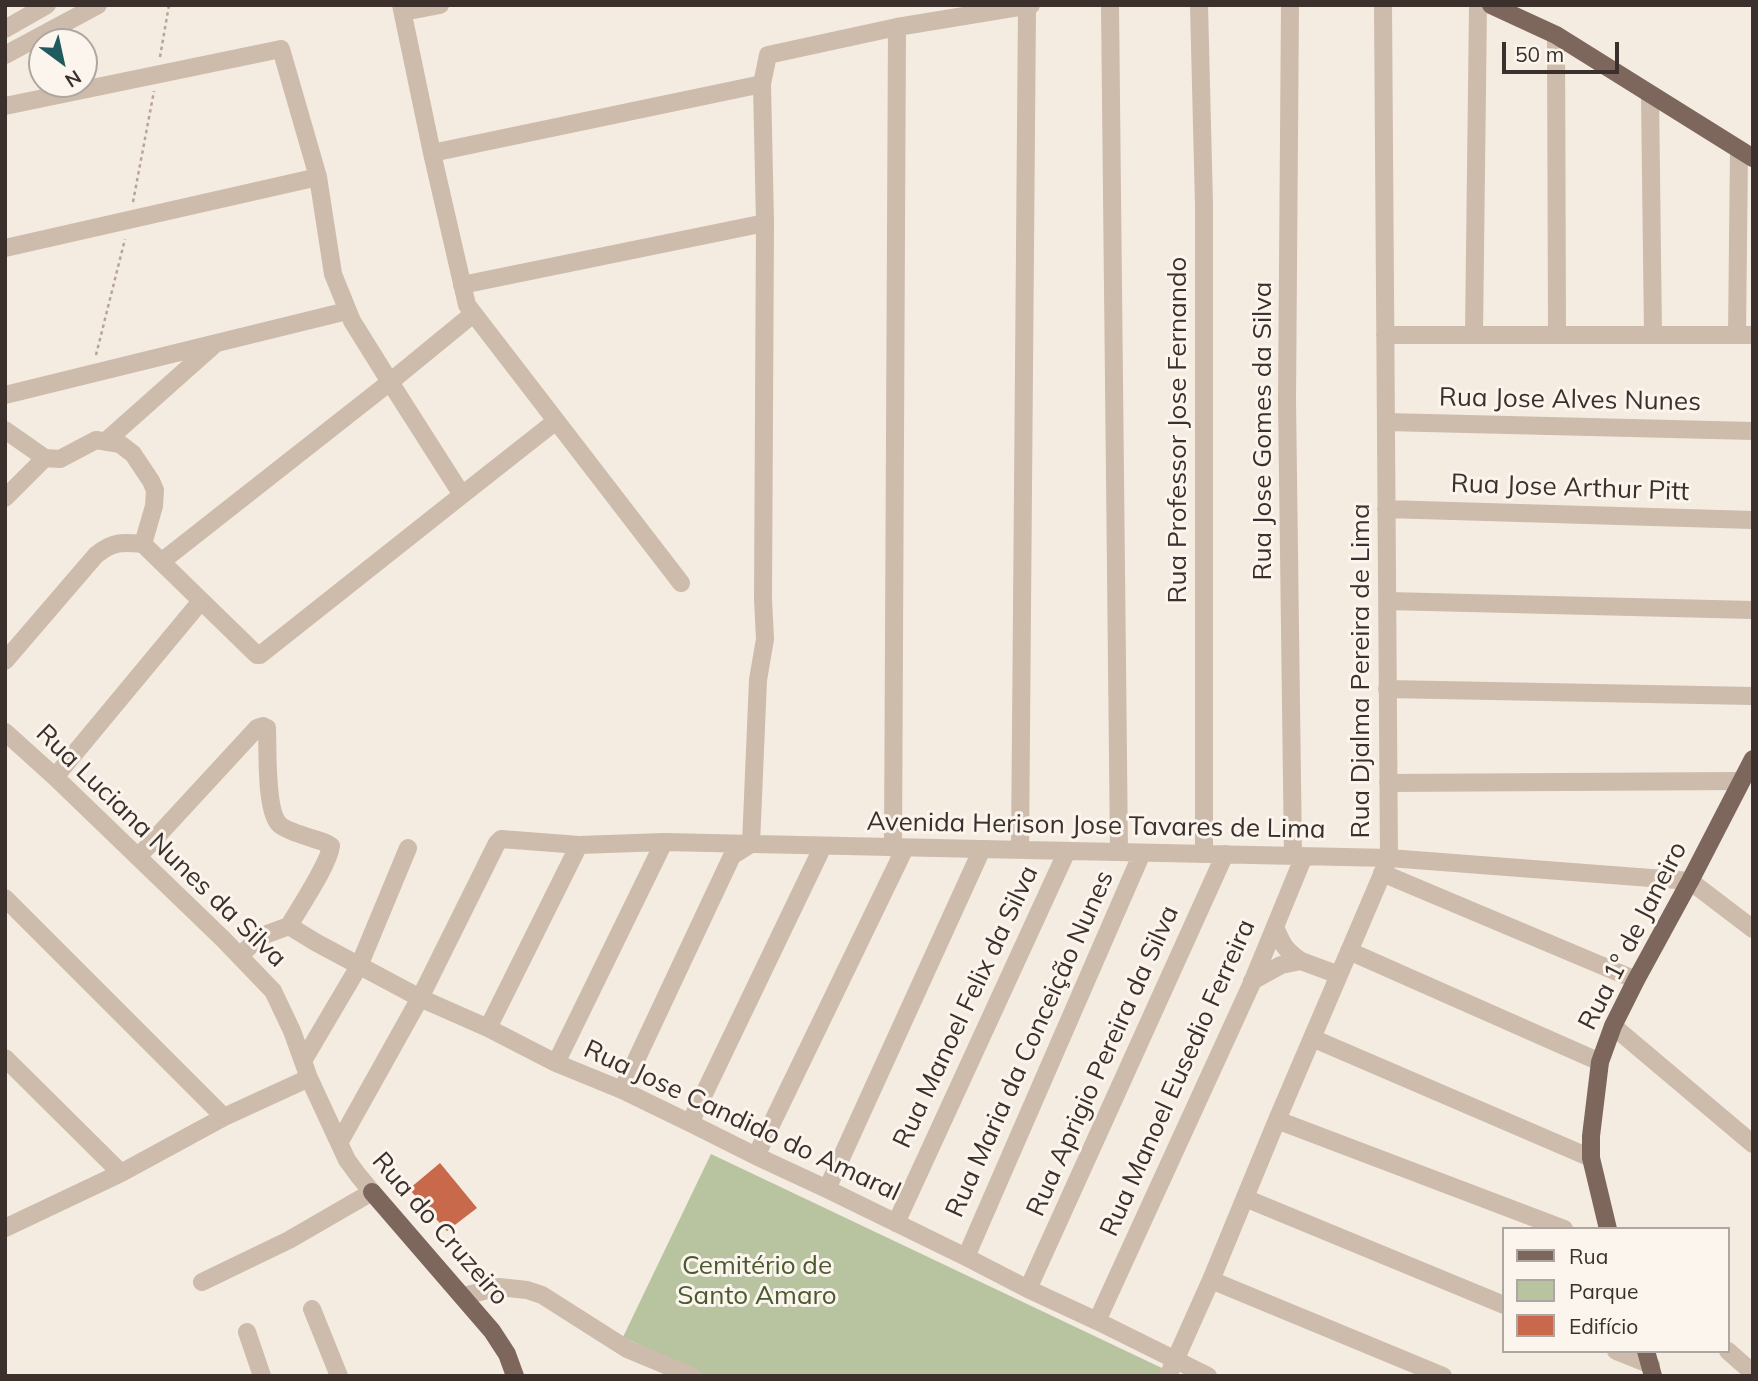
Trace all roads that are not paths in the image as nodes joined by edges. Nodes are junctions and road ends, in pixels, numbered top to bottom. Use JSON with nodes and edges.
{"nodes":[{"id":1,"x":47,"y":5,"type":"edge"},
{"id":2,"x":99,"y":5,"type":"edge"},
{"id":3,"x":440,"y":5,"type":"edge"},
{"id":4,"x":1110,"y":5,"type":"edge"},
{"id":5,"x":1199,"y":5,"type":"edge"},
{"id":6,"x":1290,"y":5,"type":"edge"},
{"id":7,"x":1383,"y":5,"type":"edge"},
{"id":8,"x":1478,"y":5,"type":"edge"},
{"id":9,"x":1491,"y":5,"type":"edge"},
{"id":10,"x":1029,"y":6,"type":"edge"},
{"id":11,"x":402,"y":9,"type":"edge"},
{"id":12,"x":897,"y":27,"type":"junction"},
{"id":13,"x":5,"y":29,"type":"edge"},
{"id":14,"x":1556,"y":35,"type":"junction"},
{"id":15,"x":5,"y":55,"type":"edge"},
{"id":16,"x":762,"y":84,"type":"junction"},
{"id":17,"x":1650,"y":94,"type":"junction"},
{"id":18,"x":5,"y":106,"type":"edge"},
{"id":19,"x":432,"y":153,"type":"junction"},
{"id":20,"x":1746,"y":154,"type":"edge"},
{"id":21,"x":317,"y":177,"type":"junction"},
{"id":22,"x":765,"y":223,"type":"junction"},
{"id":23,"x":5,"y":248,"type":"edge"},
{"id":24,"x":462,"y":285,"type":"junction"},
{"id":25,"x":348,"y":311,"type":"junction"},
{"id":26,"x":473,"y":314,"type":"junction"},
{"id":27,"x":1385,"y":334,"type":"junction"},
{"id":28,"x":1474,"y":335,"type":"junction"},
{"id":29,"x":1557,"y":335,"type":"junction"},
{"id":30,"x":1653,"y":335,"type":"junction"},
{"id":31,"x":1745,"y":335,"type":"edge"},
{"id":32,"x":216,"y":343,"type":"junction"},
{"id":33,"x":390,"y":382,"type":"junction"},
{"id":34,"x":5,"y":395,"type":"edge"},
{"id":35,"x":556,"y":421,"type":"junction"},
{"id":36,"x":1386,"y":422,"type":"junction"},
{"id":37,"x":5,"y":430,"type":"edge"},
{"id":38,"x":1753,"y":430,"type":"edge"},
{"id":39,"x":106,"y":440,"type":"junction"},
{"id":40,"x":45,"y":458,"type":"junction"},
{"id":41,"x":462,"y":495,"type":"junction"},
{"id":42,"x":5,"y":498,"type":"edge"},
{"id":43,"x":1386,"y":509,"type":"junction"},
{"id":44,"x":1753,"y":520,"type":"edge"},
{"id":45,"x":143,"y":544,"type":"junction"},
{"id":46,"x":161,"y":562,"type":"junction"},
{"id":47,"x":681,"y":583,"type":"dead end"},
{"id":48,"x":201,"y":601,"type":"junction"},
{"id":49,"x":1387,"y":601,"type":"junction"},
{"id":50,"x":1753,"y":610,"type":"edge"},
{"id":51,"x":5,"y":661,"type":"edge"},
{"id":52,"x":1387,"y":689,"type":"junction"},
{"id":53,"x":1753,"y":696,"type":"edge"},
{"id":54,"x":5,"y":732,"type":"edge"},
{"id":55,"x":1753,"y":759,"type":"edge"},
{"id":56,"x":55,"y":777,"type":"junction"},
{"id":57,"x":1740,"y":781,"type":"junction"},
{"id":58,"x":1388,"y":783,"type":"junction"},
{"id":59,"x":664,"y":842,"type":"junction"},
{"id":60,"x":751,"y":844,"type":"junction"},
{"id":61,"x":579,"y":845,"type":"junction"},
{"id":62,"x":823,"y":846,"type":"junction"},
{"id":63,"x":408,"y":848,"type":"dead end"},
{"id":64,"x":899,"y":848,"type":"junction"},
{"id":65,"x":982,"y":849,"type":"junction"},
{"id":66,"x":1020,"y":850,"type":"junction"},
{"id":67,"x":1067,"y":851,"type":"junction"},
{"id":68,"x":1119,"y":852,"type":"junction"},
{"id":69,"x":1142,"y":853,"type":"junction"},
{"id":70,"x":1204,"y":854,"type":"junction"},
{"id":71,"x":1225,"y":854,"type":"junction"},
{"id":72,"x":1298,"y":856,"type":"junction"},
{"id":73,"x":138,"y":857,"type":"junction"},
{"id":74,"x":1385,"y":865,"type":"junction"},
{"id":75,"x":1690,"y":881,"type":"junction"},
{"id":76,"x":5,"y":898,"type":"edge"},
{"id":77,"x":289,"y":926,"type":"junction"},
{"id":78,"x":1275,"y":927,"type":"junction"},
{"id":79,"x":1753,"y":929,"type":"edge"},
{"id":80,"x":1349,"y":951,"type":"junction"},
{"id":81,"x":240,"y":956,"type":"junction"},
{"id":82,"x":1301,"y":961,"type":"junction"},
{"id":83,"x":359,"y":966,"type":"junction"},
{"id":84,"x":1339,"y":975,"type":"junction"},
{"id":85,"x":1636,"y":980,"type":"junction"},
{"id":86,"x":1252,"y":981,"type":"junction"},
{"id":87,"x":420,"y":998,"type":"junction"},
{"id":88,"x":1613,"y":1026,"type":"junction"},
{"id":89,"x":488,"y":1028,"type":"junction"},
{"id":90,"x":1312,"y":1038,"type":"junction"},
{"id":91,"x":5,"y":1058,"type":"edge"},
{"id":92,"x":1600,"y":1062,"type":"junction"},
{"id":93,"x":556,"y":1063,"type":"junction"},
{"id":94,"x":306,"y":1069,"type":"junction"},
{"id":95,"x":622,"y":1090,"type":"junction"},
{"id":96,"x":224,"y":1117,"type":"junction"},
{"id":97,"x":1277,"y":1120,"type":"junction"},
{"id":98,"x":690,"y":1123,"type":"junction"},
{"id":99,"x":339,"y":1143,"type":"junction"},
{"id":100,"x":1753,"y":1144,"type":"edge"},
{"id":101,"x":756,"y":1157,"type":"junction"},
{"id":102,"x":1591,"y":1158,"type":"junction"},
{"id":103,"x":121,"y":1173,"type":"junction"},
{"id":104,"x":827,"y":1189,"type":"junction"},
{"id":105,"x":372,"y":1192,"type":"junction"},
{"id":106,"x":1245,"y":1198,"type":"junction"},
{"id":107,"x":896,"y":1223,"type":"junction"},
{"id":108,"x":1559,"y":1227,"type":"edge"},
{"id":109,"x":1608,"y":1227,"type":"edge"},
{"id":110,"x":5,"y":1228,"type":"edge"},
{"id":111,"x":966,"y":1257,"type":"junction"},
{"id":112,"x":1211,"y":1280,"type":"junction"},
{"id":113,"x":202,"y":1282,"type":"dead end"},
{"id":114,"x":1028,"y":1289,"type":"junction"},
{"id":115,"x":464,"y":1296,"type":"junction"},
{"id":116,"x":1502,"y":1304,"type":"edge"},
{"id":117,"x":312,"y":1310,"type":"dead end"},
{"id":118,"x":1097,"y":1321,"type":"junction"},
{"id":119,"x":247,"y":1332,"type":"dead end"},
{"id":120,"x":1621,"y":1353,"type":"edge"},
{"id":121,"x":1730,"y":1353,"type":"edge"},
{"id":122,"x":1650,"y":1364,"type":"edge"},
{"id":123,"x":1171,"y":1368,"type":"edge"},
{"id":124,"x":1753,"y":1373,"type":"edge"},
{"id":125,"x":262,"y":1376,"type":"edge"},
{"id":126,"x":339,"y":1376,"type":"edge"},
{"id":127,"x":515,"y":1376,"type":"edge"},
{"id":128,"x":692,"y":1376,"type":"edge"},
{"id":129,"x":1208,"y":1376,"type":"edge"},
{"id":130,"x":1443,"y":1376,"type":"edge"}],
"edges":[{"from":1,"to":13,"type":"street"},
{"from":2,"to":15,"type":"street"},
{"from":3,"to":11,"type":"street"},
{"from":4,"to":68,"type":"street"},
{"from":5,"to":70,"type":"street","name":"Rua Professor Jose Fernando"},
{"from":6,"to":72,"type":"street","name":"Rua Jose Gomes da Silva"},
{"from":7,"to":27,"type":"street","name":"Rua Djalma Pereira de Lima"},
{"from":8,"to":28,"type":"street"},
{"from":9,"to":14,"type":"main road"},
{"from":10,"to":12,"type":"street"},
{"from":10,"to":66,"type":"street"},
{"from":11,"to":19,"type":"street"},
{"from":12,"to":16,"type":"street"},
{"from":12,"to":64,"type":"street"},
{"from":14,"to":17,"type":"main road"},
{"from":14,"to":29,"type":"street"},
{"from":16,"to":19,"type":"street"},
{"from":16,"to":22,"type":"street"},
{"from":17,"to":20,"type":"main road"},
{"from":17,"to":30,"type":"street"},
{"from":18,"to":21,"type":"street"},
{"from":19,"to":24,"type":"street"},
{"from":20,"to":31,"type":"street"},
{"from":21,"to":23,"type":"street"},
{"from":21,"to":25,"type":"street"},
{"from":22,"to":24,"type":"street"},
{"from":22,"to":60,"type":"street"},
{"from":24,"to":26,"type":"street"},
{"from":25,"to":32,"type":"street"},
{"from":25,"to":33,"type":"street"},
{"from":26,"to":33,"type":"street"},
{"from":26,"to":35,"type":"street"},
{"from":27,"to":28,"type":"street"},
{"from":27,"to":36,"type":"street","name":"Rua Djalma Pereira de Lima"},
{"from":28,"to":29,"type":"street"},
{"from":29,"to":30,"type":"street"},
{"from":30,"to":31,"type":"street"},
{"from":32,"to":34,"type":"street"},
{"from":32,"to":39,"type":"street"},
{"from":33,"to":41,"type":"street"},
{"from":33,"to":46,"type":"street"},
{"from":35,"to":41,"type":"street"},
{"from":35,"to":47,"type":"street"},
{"from":36,"to":38,"type":"street","name":"Rua Jose Alves Nunes"},
{"from":36,"to":43,"type":"street","name":"Rua Djalma Pereira de Lima"},
{"from":37,"to":40,"type":"street"},
{"from":39,"to":40,"type":"street"},
{"from":39,"to":45,"type":"street"},
{"from":40,"to":42,"type":"street"},
{"from":41,"to":48,"type":"street"},
{"from":43,"to":44,"type":"street","name":"Rua Jose Arthur Pitt"},
{"from":43,"to":49,"type":"street","name":"Rua Djalma Pereira de Lima"},
{"from":45,"to":46,"type":"street"},
{"from":45,"to":51,"type":"street"},
{"from":46,"to":48,"type":"street"},
{"from":48,"to":56,"type":"street"},
{"from":49,"to":50,"type":"street"},
{"from":49,"to":52,"type":"street","name":"Rua Djalma Pereira de Lima"},
{"from":52,"to":53,"type":"street"},
{"from":52,"to":58,"type":"street","name":"Rua Djalma Pereira de Lima"},
{"from":54,"to":56,"type":"street","name":"Rua Luciana Nunes da Silva"},
{"from":55,"to":57,"type":"main road","name":"Rua 1º de Janeiro"},
{"from":56,"to":73,"type":"street","name":"Rua Luciana Nunes da Silva"},
{"from":57,"to":58,"type":"street"},
{"from":57,"to":75,"type":"main road","name":"Rua 1º de Janeiro"},
{"from":58,"to":74,"type":"street","name":"Rua Djalma Pereira de Lima"},
{"from":59,"to":60,"type":"street","name":"Avenida Herison Jose Tavares de Lima"},
{"from":59,"to":61,"type":"street","name":"Avenida Herison Jose Tavares de Lima"},
{"from":59,"to":93,"type":"street"},
{"from":60,"to":62,"type":"street","name":"Avenida Herison Jose Tavares de Lima"},
{"from":60,"to":95,"type":"street"},
{"from":61,"to":87,"type":"street","name":"Avenida Herison Jose Tavares de Lima"},
{"from":61,"to":89,"type":"street"},
{"from":62,"to":64,"type":"street","name":"Avenida Herison Jose Tavares de Lima"},
{"from":62,"to":98,"type":"street"},
{"from":63,"to":83,"type":"street"},
{"from":64,"to":65,"type":"street","name":"Avenida Herison Jose Tavares de Lima"},
{"from":64,"to":101,"type":"street"},
{"from":65,"to":66,"type":"street","name":"Avenida Herison Jose Tavares de Lima"},
{"from":65,"to":104,"type":"street"},
{"from":66,"to":67,"type":"street","name":"Avenida Herison Jose Tavares de Lima"},
{"from":67,"to":68,"type":"street","name":"Avenida Herison Jose Tavares de Lima"},
{"from":67,"to":107,"type":"street","name":"Rua Manoel Felix da Silva"},
{"from":68,"to":69,"type":"street","name":"Avenida Herison Jose Tavares de Lima"},
{"from":69,"to":70,"type":"street","name":"Avenida Herison Jose Tavares de Lima"},
{"from":69,"to":111,"type":"street","name":"Rua Maria da Conceição Nunes"},
{"from":70,"to":71,"type":"street","name":"Avenida Herison Jose Tavares de Lima"},
{"from":71,"to":72,"type":"street","name":"Avenida Herison Jose Tavares de Lima"},
{"from":71,"to":114,"type":"street","name":"Rua Aprigio Pereira da Silva"},
{"from":72,"to":74,"type":"street","name":"Avenida Herison Jose Tavares de Lima"},
{"from":72,"to":78,"type":"street","name":"Rua Manoel Eusedio Ferreira"},
{"from":73,"to":77,"type":"street"},
{"from":73,"to":81,"type":"street","name":"Rua Luciana Nunes da Silva"},
{"from":74,"to":75,"type":"street","name":"Avenida Herison Jose Tavares de Lima"},
{"from":74,"to":80,"type":"street","name":"Rua Djalma Pereira de Lima"},
{"from":74,"to":85,"type":"street"},
{"from":75,"to":79,"type":"street"},
{"from":75,"to":85,"type":"main road","name":"Rua 1º de Janeiro"},
{"from":76,"to":96,"type":"street"},
{"from":77,"to":81,"type":"street"},
{"from":77,"to":83,"type":"street","name":"Rua Jose Candido do Amaral"},
{"from":78,"to":82,"type":"street"},
{"from":78,"to":86,"type":"street","name":"Rua Manoel Eusedio Ferreira"},
{"from":80,"to":84,"type":"street","name":"Rua Djalma Pereira de Lima"},
{"from":80,"to":92,"type":"street"},
{"from":81,"to":94,"type":"street","name":"Rua Luciana Nunes da Silva"},
{"from":82,"to":84,"type":"street"},
{"from":82,"to":86,"type":"street"},
{"from":83,"to":87,"type":"street","name":"Rua Jose Candido do Amaral"},
{"from":83,"to":94,"type":"street"},
{"from":84,"to":90,"type":"street","name":"Rua Djalma Pereira de Lima"},
{"from":85,"to":88,"type":"main road","name":"Rua 1º de Janeiro"},
{"from":86,"to":118,"type":"street","name":"Rua Manoel Eusedio Ferreira"},
{"from":87,"to":89,"type":"street","name":"Rua Jose Candido do Amaral"},
{"from":87,"to":99,"type":"street"},
{"from":88,"to":92,"type":"main road","name":"Rua 1º de Janeiro"},
{"from":88,"to":100,"type":"street"},
{"from":89,"to":93,"type":"street","name":"Rua Jose Candido do Amaral"},
{"from":90,"to":97,"type":"street","name":"Rua Djalma Pereira de Lima"},
{"from":90,"to":102,"type":"street"},
{"from":91,"to":103,"type":"street"},
{"from":92,"to":102,"type":"main road","name":"Rua 1º de Janeiro"},
{"from":93,"to":95,"type":"street","name":"Rua Jose Candido do Amaral"},
{"from":94,"to":96,"type":"street"},
{"from":94,"to":99,"type":"street","name":"Rua do Cruzeiro"},
{"from":95,"to":98,"type":"street","name":"Rua Jose Candido do Amaral"},
{"from":96,"to":103,"type":"street"},
{"from":97,"to":106,"type":"street","name":"Rua Djalma Pereira de Lima"},
{"from":97,"to":108,"type":"street"},
{"from":98,"to":101,"type":"street","name":"Rua Jose Candido do Amaral"},
{"from":99,"to":105,"type":"street","name":"Rua do Cruzeiro"},
{"from":101,"to":104,"type":"street","name":"Rua Jose Candido do Amaral"},
{"from":102,"to":109,"type":"main road","name":"Rua 1º de Janeiro"},
{"from":103,"to":110,"type":"street"},
{"from":104,"to":107,"type":"street","name":"Rua Jose Candido do Amaral"},
{"from":105,"to":113,"type":"street"},
{"from":105,"to":115,"type":"main road","name":"Rua do Cruzeiro"},
{"from":106,"to":112,"type":"street","name":"Rua Djalma Pereira de Lima"},
{"from":106,"to":116,"type":"street"},
{"from":107,"to":111,"type":"street","name":"Rua Jose Candido do Amaral"},
{"from":111,"to":114,"type":"street","name":"Rua Jose Candido do Amaral"},
{"from":112,"to":123,"type":"street","name":"Rua Djalma Pereira de Lima"},
{"from":112,"to":130,"type":"street"},
{"from":114,"to":118,"type":"street","name":"Rua Jose Candido do Amaral"},
{"from":115,"to":127,"type":"main road","name":"Rua do Cruzeiro"},
{"from":115,"to":128,"type":"street"},
{"from":117,"to":126,"type":"street"},
{"from":118,"to":123,"type":"street","name":"Rua Jose Candido do Amaral"},
{"from":119,"to":125,"type":"street"},
{"from":120,"to":122,"type":"street"},
{"from":121,"to":124,"type":"street"},
{"from":123,"to":129,"type":"street","name":"Rua Jose Candido do Amaral"}]}
